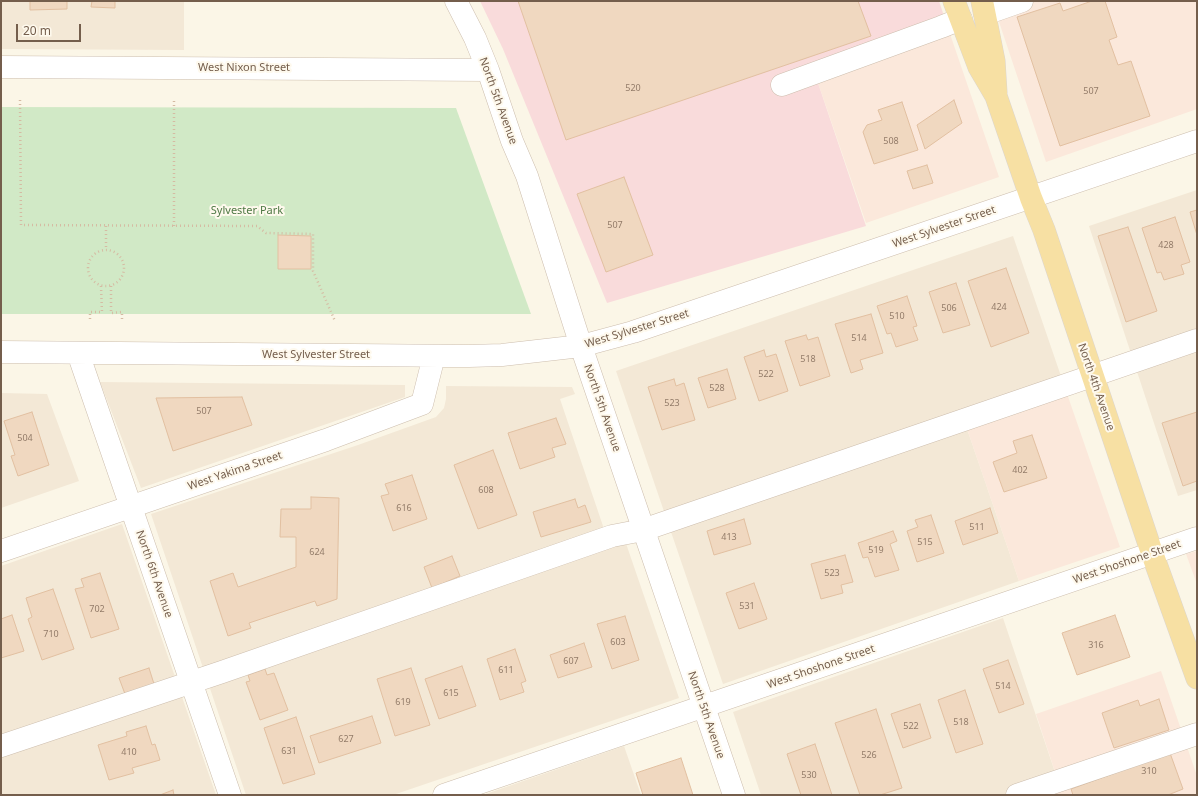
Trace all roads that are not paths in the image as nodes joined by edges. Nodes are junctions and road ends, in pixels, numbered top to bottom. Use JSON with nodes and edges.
{"nodes":[{"id":1,"x":456,"y":1,"type":"edge"},
{"id":2,"x":1022,"y":1,"type":"edge"},
{"id":3,"x":983,"y":7,"type":"edge"},
{"id":4,"x":958,"y":10,"type":"edge"},
{"id":5,"x":1,"y":67,"type":"edge"},
{"id":6,"x":488,"y":70,"type":"junction"},
{"id":7,"x":782,"y":85,"type":"dead end"},
{"id":8,"x":996,"y":96,"type":"junction"},
{"id":9,"x":1197,"y":141,"type":"edge"},
{"id":10,"x":1031,"y":198,"type":"junction"},
{"id":11,"x":1197,"y":340,"type":"edge"},
{"id":12,"x":581,"y":346,"type":"junction"},
{"id":13,"x":1,"y":352,"type":"edge"},
{"id":14,"x":78,"y":353,"type":"junction"},
{"id":15,"x":434,"y":356,"type":"junction"},
{"id":16,"x":1092,"y":376,"type":"junction"},
{"id":17,"x":132,"y":507,"type":"junction"},
{"id":18,"x":644,"y":530,"type":"junction"},
{"id":19,"x":1197,"y":538,"type":"edge"},
{"id":20,"x":1,"y":551,"type":"edge"},
{"id":21,"x":1152,"y":553,"type":"junction"},
{"id":22,"x":1197,"y":678,"type":"edge"},
{"id":23,"x":191,"y":682,"type":"junction"},
{"id":24,"x":704,"y":706,"type":"junction"},
{"id":25,"x":1197,"y":734,"type":"edge"},
{"id":26,"x":1,"y":746,"type":"edge"},
{"id":27,"x":230,"y":795,"type":"edge"},
{"id":28,"x":444,"y":795,"type":"edge"},
{"id":29,"x":734,"y":795,"type":"edge"},
{"id":30,"x":1017,"y":795,"type":"edge"}],
"edges":[{"from":1,"to":6,"type":"street","name":"North 5th Avenue"},
{"from":2,"to":3,"type":"street"},
{"from":3,"to":8,"type":"main road","name":"North 4th Avenue"},
{"from":4,"to":7,"type":"street"},
{"from":4,"to":8,"type":"main road","name":"North 4th Avenue"},
{"from":5,"to":6,"type":"street","name":"West Nixon Street"},
{"from":6,"to":12,"type":"street","name":"North 5th Avenue"},
{"from":8,"to":10,"type":"main road","name":"North 4th Avenue"},
{"from":9,"to":10,"type":"street","name":"West Sylvester Street"},
{"from":10,"to":12,"type":"street","name":"West Sylvester Street"},
{"from":10,"to":16,"type":"main road","name":"North 4th Avenue"},
{"from":11,"to":16,"type":"street"},
{"from":12,"to":15,"type":"street","name":"West Sylvester Street"},
{"from":12,"to":18,"type":"street","name":"North 5th Avenue"},
{"from":13,"to":14,"type":"street","name":"West Sylvester Street"},
{"from":14,"to":15,"type":"street","name":"West Sylvester Street"},
{"from":14,"to":17,"type":"street","name":"North 6th Avenue"},
{"from":15,"to":17,"type":"street","name":"West Yakima Street"},
{"from":16,"to":18,"type":"street"},
{"from":16,"to":21,"type":"main road","name":"North 4th Avenue"},
{"from":17,"to":20,"type":"street","name":"West Yakima Street"},
{"from":17,"to":23,"type":"street","name":"North 6th Avenue"},
{"from":18,"to":23,"type":"street"},
{"from":18,"to":24,"type":"street","name":"North 5th Avenue"},
{"from":19,"to":21,"type":"street","name":"West Shoshone Street"},
{"from":21,"to":22,"type":"main road","name":"North 4th Avenue"},
{"from":21,"to":24,"type":"street","name":"West Shoshone Street"},
{"from":23,"to":26,"type":"street"},
{"from":23,"to":27,"type":"street","name":"North 6th Avenue"},
{"from":24,"to":28,"type":"street","name":"West Shoshone Street"},
{"from":24,"to":29,"type":"street","name":"North 5th Avenue"},
{"from":25,"to":30,"type":"street"}]}
